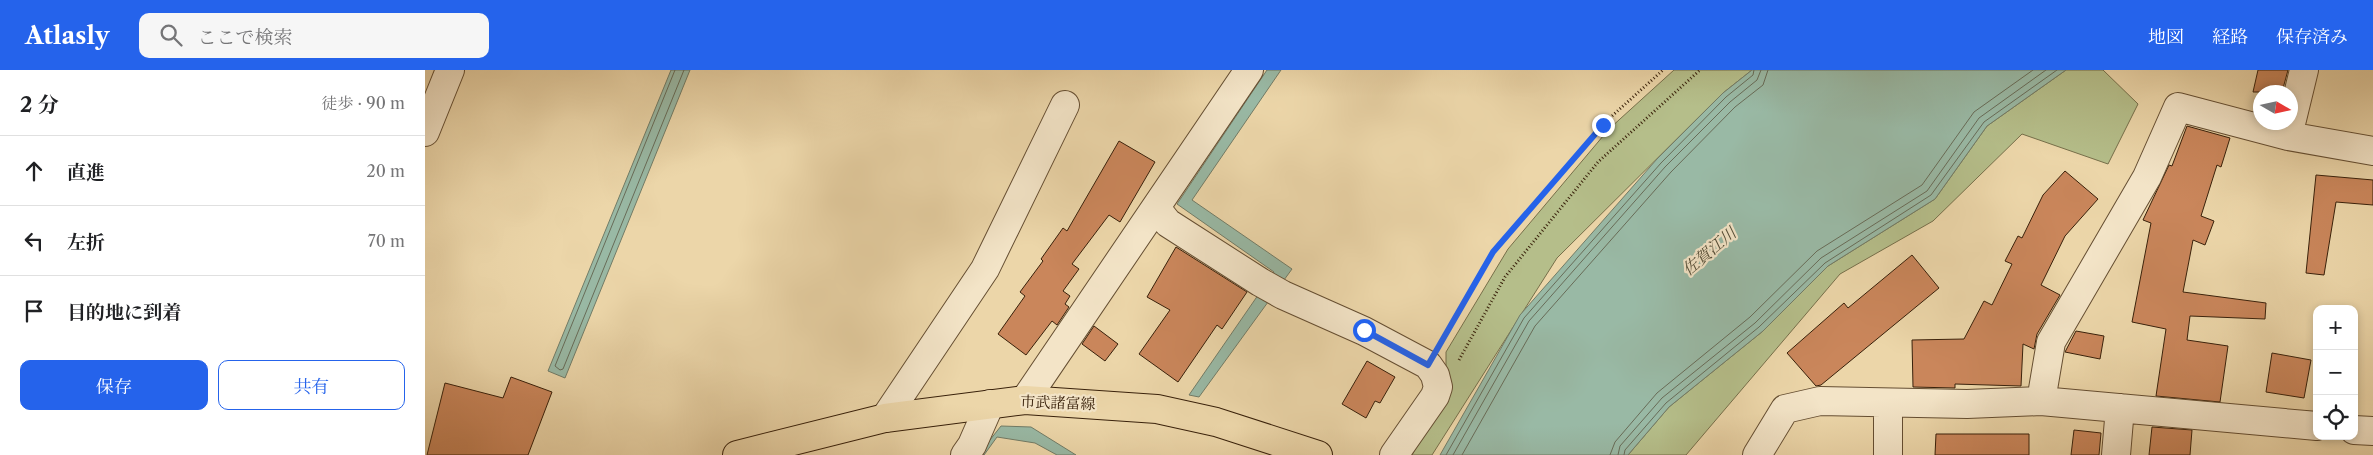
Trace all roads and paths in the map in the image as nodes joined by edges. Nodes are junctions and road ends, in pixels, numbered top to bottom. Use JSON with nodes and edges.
{"nodes":[{"id":1,"x":450,"y":70,"type":"edge"},
{"id":2,"x":1249,"y":70,"type":"edge"},
{"id":3,"x":1663,"y":70,"type":"edge"},
{"id":4,"x":1700,"y":70,"type":"edge"},
{"id":5,"x":2304,"y":70,"type":"edge"},
{"id":6,"x":1065,"y":105,"type":"dead end"},
{"id":7,"x":425,"y":132,"type":"edge"},
{"id":8,"x":2288,"y":136,"type":"junction"},
{"id":9,"x":2373,"y":150,"type":"edge"},
{"id":10,"x":1156,"y":208,"type":"junction"},
{"id":11,"x":1433,"y":376,"type":"junction"},
{"id":12,"x":1025,"y":400,"type":"junction"},
{"id":13,"x":2041,"y":401,"type":"junction"},
{"id":14,"x":1888,"y":402,"type":"junction"},
{"id":15,"x":990,"y":404,"type":"junction"},
{"id":16,"x":2121,"y":408,"type":"junction"},
{"id":17,"x":885,"y":418,"type":"junction"},
{"id":18,"x":2313,"y":426,"type":"edge"},
{"id":19,"x":2358,"y":430,"type":"edge"},
{"id":20,"x":2373,"y":431,"type":"edge"},
{"id":21,"x":737,"y":455,"type":"edge"},
{"id":22,"x":965,"y":455,"type":"edge"},
{"id":23,"x":1318,"y":455,"type":"edge"},
{"id":24,"x":1394,"y":455,"type":"edge"},
{"id":25,"x":1757,"y":455,"type":"edge"},
{"id":26,"x":1888,"y":455,"type":"edge"},
{"id":27,"x":2116,"y":455,"type":"edge"}],
"edges":[{"from":1,"to":7,"type":"street"},
{"from":2,"to":10,"type":"street"},
{"from":3,"to":11,"type":"path"},
{"from":4,"to":11,"type":"path"},
{"from":5,"to":8,"type":"street"},
{"from":6,"to":17,"type":"street"},
{"from":8,"to":9,"type":"street"},
{"from":8,"to":13,"type":"street"},
{"from":10,"to":11,"type":"street"},
{"from":10,"to":12,"type":"street"},
{"from":11,"to":24,"type":"street"},
{"from":12,"to":15,"type":"main road","name":"市武諸富線"},
{"from":12,"to":23,"type":"main road","name":"市武諸富線"},
{"from":13,"to":14,"type":"street"},
{"from":13,"to":16,"type":"street"},
{"from":14,"to":25,"type":"street"},
{"from":14,"to":26,"type":"street"},
{"from":15,"to":17,"type":"main road","name":"市武諸富線"},
{"from":15,"to":22,"type":"street"},
{"from":16,"to":18,"type":"street"},
{"from":16,"to":27,"type":"street"},
{"from":17,"to":21,"type":"main road","name":"市武諸富線"},
{"from":19,"to":20,"type":"street"}]}
